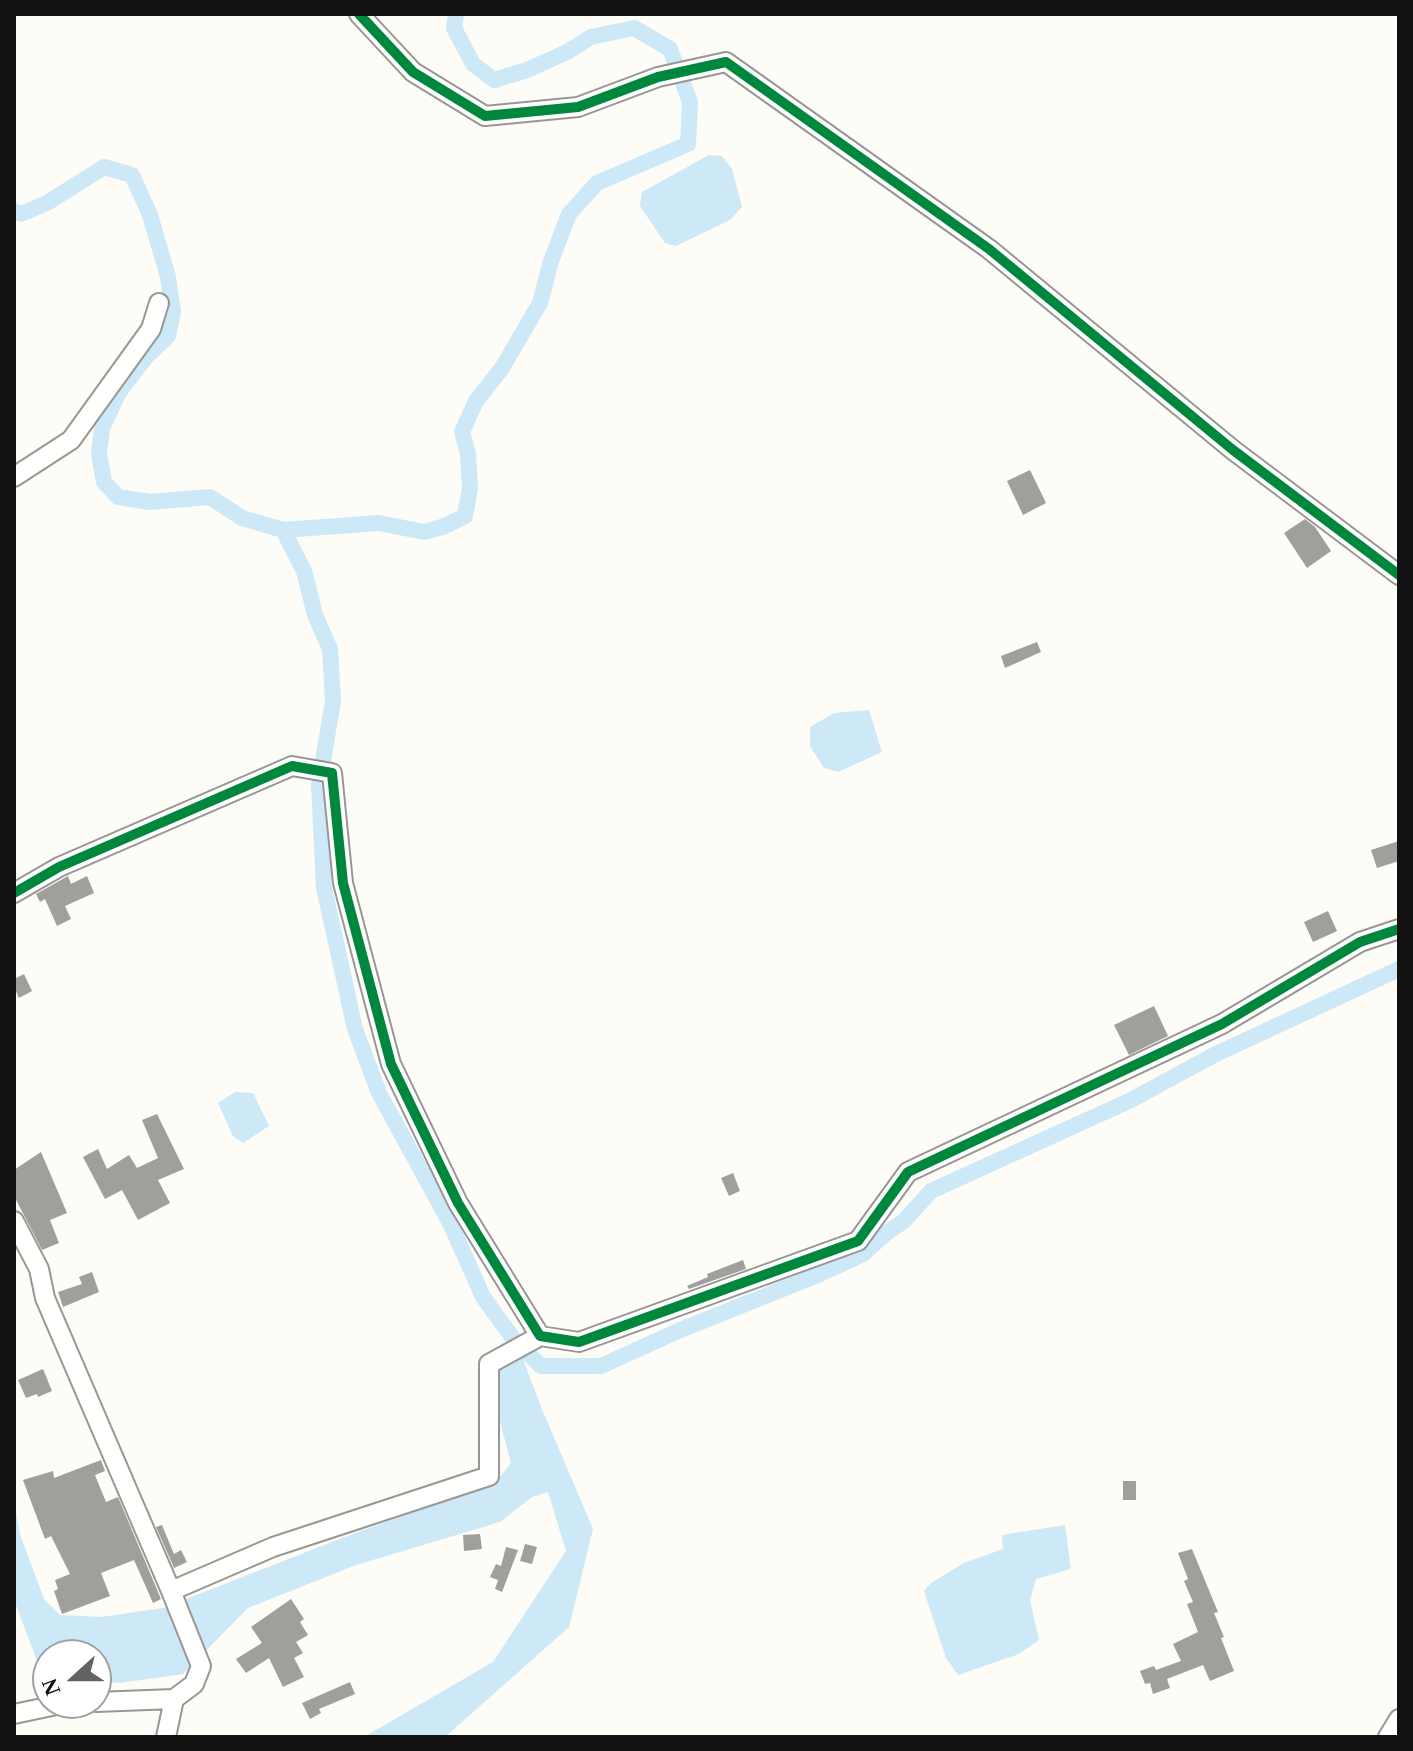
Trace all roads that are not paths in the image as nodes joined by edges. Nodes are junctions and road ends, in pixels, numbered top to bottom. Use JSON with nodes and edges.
{"nodes":[{"id":1,"x":359,"y":14,"type":"edge"},
{"id":2,"x":159,"y":303,"type":"dead end"},
{"id":3,"x":14,"y":477,"type":"edge"},
{"id":4,"x":1399,"y":575,"type":"edge"},
{"id":5,"x":14,"y":893,"type":"edge"},
{"id":6,"x":1399,"y":929,"type":"edge"},
{"id":7,"x":14,"y":1221,"type":"edge"},
{"id":8,"x":540,"y":1336,"type":"junction"},
{"id":9,"x":171,"y":1591,"type":"junction"},
{"id":10,"x":174,"y":1699,"type":"junction"},
{"id":11,"x":112,"y":1701,"type":"edge"},
{"id":12,"x":1399,"y":1719,"type":"edge"},
{"id":13,"x":166,"y":1737,"type":"edge"},
{"id":14,"x":1388,"y":1737,"type":"edge"}],
"edges":[{"from":1,"to":4,"type":"street"},
{"from":2,"to":3,"type":"street"},
{"from":5,"to":8,"type":"street"},
{"from":6,"to":8,"type":"street"},
{"from":7,"to":9,"type":"street"},
{"from":8,"to":9,"type":"street"},
{"from":9,"to":10,"type":"street"},
{"from":10,"to":11,"type":"street"},
{"from":10,"to":13,"type":"street"},
{"from":12,"to":14,"type":"street"}]}
